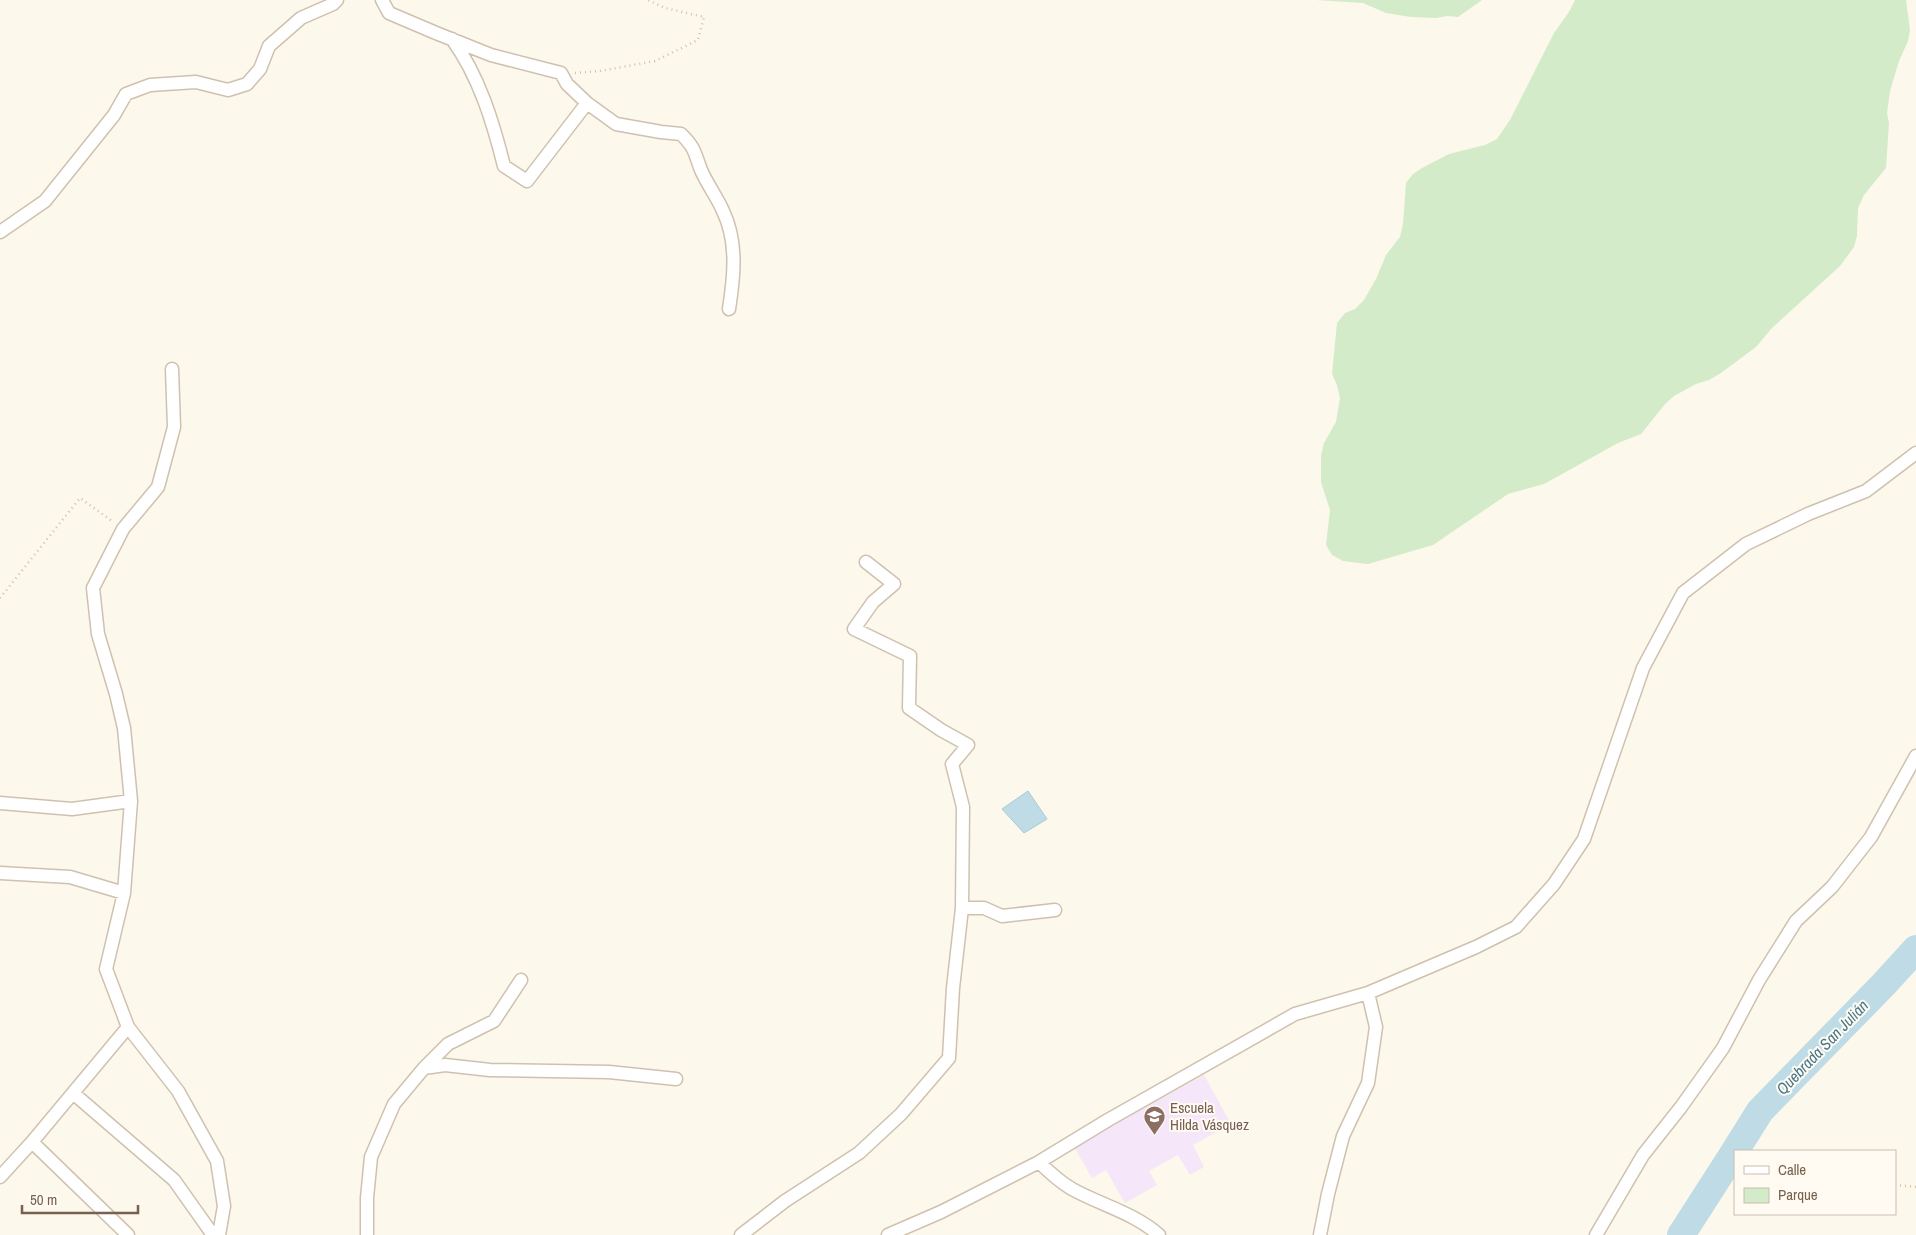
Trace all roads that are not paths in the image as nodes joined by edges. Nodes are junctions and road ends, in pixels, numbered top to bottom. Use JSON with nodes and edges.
{"nodes":[{"id":1,"x":337,"y":0,"type":"edge"},
{"id":2,"x":382,"y":0,"type":"edge"},
{"id":3,"x":452,"y":39,"type":"junction"},
{"id":4,"x":587,"y":103,"type":"junction"},
{"id":5,"x":0,"y":232,"type":"edge"},
{"id":6,"x":730,"y":310,"type":"dead end"},
{"id":7,"x":172,"y":370,"type":"dead end"},
{"id":8,"x":1916,"y":453,"type":"edge"},
{"id":9,"x":866,"y":562,"type":"dead end"},
{"id":10,"x":1916,"y":756,"type":"edge"},
{"id":11,"x":132,"y":801,"type":"junction"},
{"id":12,"x":0,"y":803,"type":"edge"},
{"id":13,"x":0,"y":872,"type":"edge"},
{"id":14,"x":124,"y":893,"type":"junction"},
{"id":15,"x":962,"y":908,"type":"junction"},
{"id":16,"x":1055,"y":910,"type":"dead end"},
{"id":17,"x":521,"y":980,"type":"dead end"},
{"id":18,"x":1368,"y":993,"type":"junction"},
{"id":19,"x":128,"y":1027,"type":"junction"},
{"id":20,"x":424,"y":1068,"type":"junction"},
{"id":21,"x":676,"y":1079,"type":"dead end"},
{"id":22,"x":73,"y":1092,"type":"junction"},
{"id":23,"x":32,"y":1142,"type":"junction"},
{"id":24,"x":1039,"y":1162,"type":"junction"},
{"id":25,"x":0,"y":1177,"type":"edge"},
{"id":26,"x":128,"y":1235,"type":"edge"},
{"id":27,"x":213,"y":1235,"type":"edge"},
{"id":28,"x":219,"y":1235,"type":"edge"},
{"id":29,"x":367,"y":1235,"type":"edge"},
{"id":30,"x":741,"y":1235,"type":"edge"},
{"id":31,"x":888,"y":1235,"type":"edge"},
{"id":32,"x":1159,"y":1235,"type":"edge"},
{"id":33,"x":1320,"y":1235,"type":"edge"},
{"id":34,"x":1596,"y":1235,"type":"edge"}],
"edges":[{"from":1,"to":5,"type":"street"},
{"from":2,"to":3,"type":"street"},
{"from":3,"to":4,"type":"street"},
{"from":3,"to":4,"type":"street"},
{"from":4,"to":6,"type":"street"},
{"from":7,"to":11,"type":"street"},
{"from":8,"to":18,"type":"street"},
{"from":9,"to":15,"type":"street"},
{"from":10,"to":34,"type":"street"},
{"from":11,"to":12,"type":"street"},
{"from":11,"to":14,"type":"street"},
{"from":13,"to":14,"type":"street"},
{"from":14,"to":19,"type":"street"},
{"from":15,"to":16,"type":"street"},
{"from":15,"to":30,"type":"street"},
{"from":17,"to":20,"type":"street"},
{"from":18,"to":24,"type":"street"},
{"from":18,"to":33,"type":"street"},
{"from":19,"to":22,"type":"street"},
{"from":19,"to":28,"type":"street"},
{"from":20,"to":21,"type":"street"},
{"from":20,"to":29,"type":"street"},
{"from":22,"to":23,"type":"street"},
{"from":22,"to":27,"type":"street"},
{"from":23,"to":25,"type":"street"},
{"from":23,"to":26,"type":"street"},
{"from":24,"to":31,"type":"street"},
{"from":24,"to":32,"type":"street"}]}
